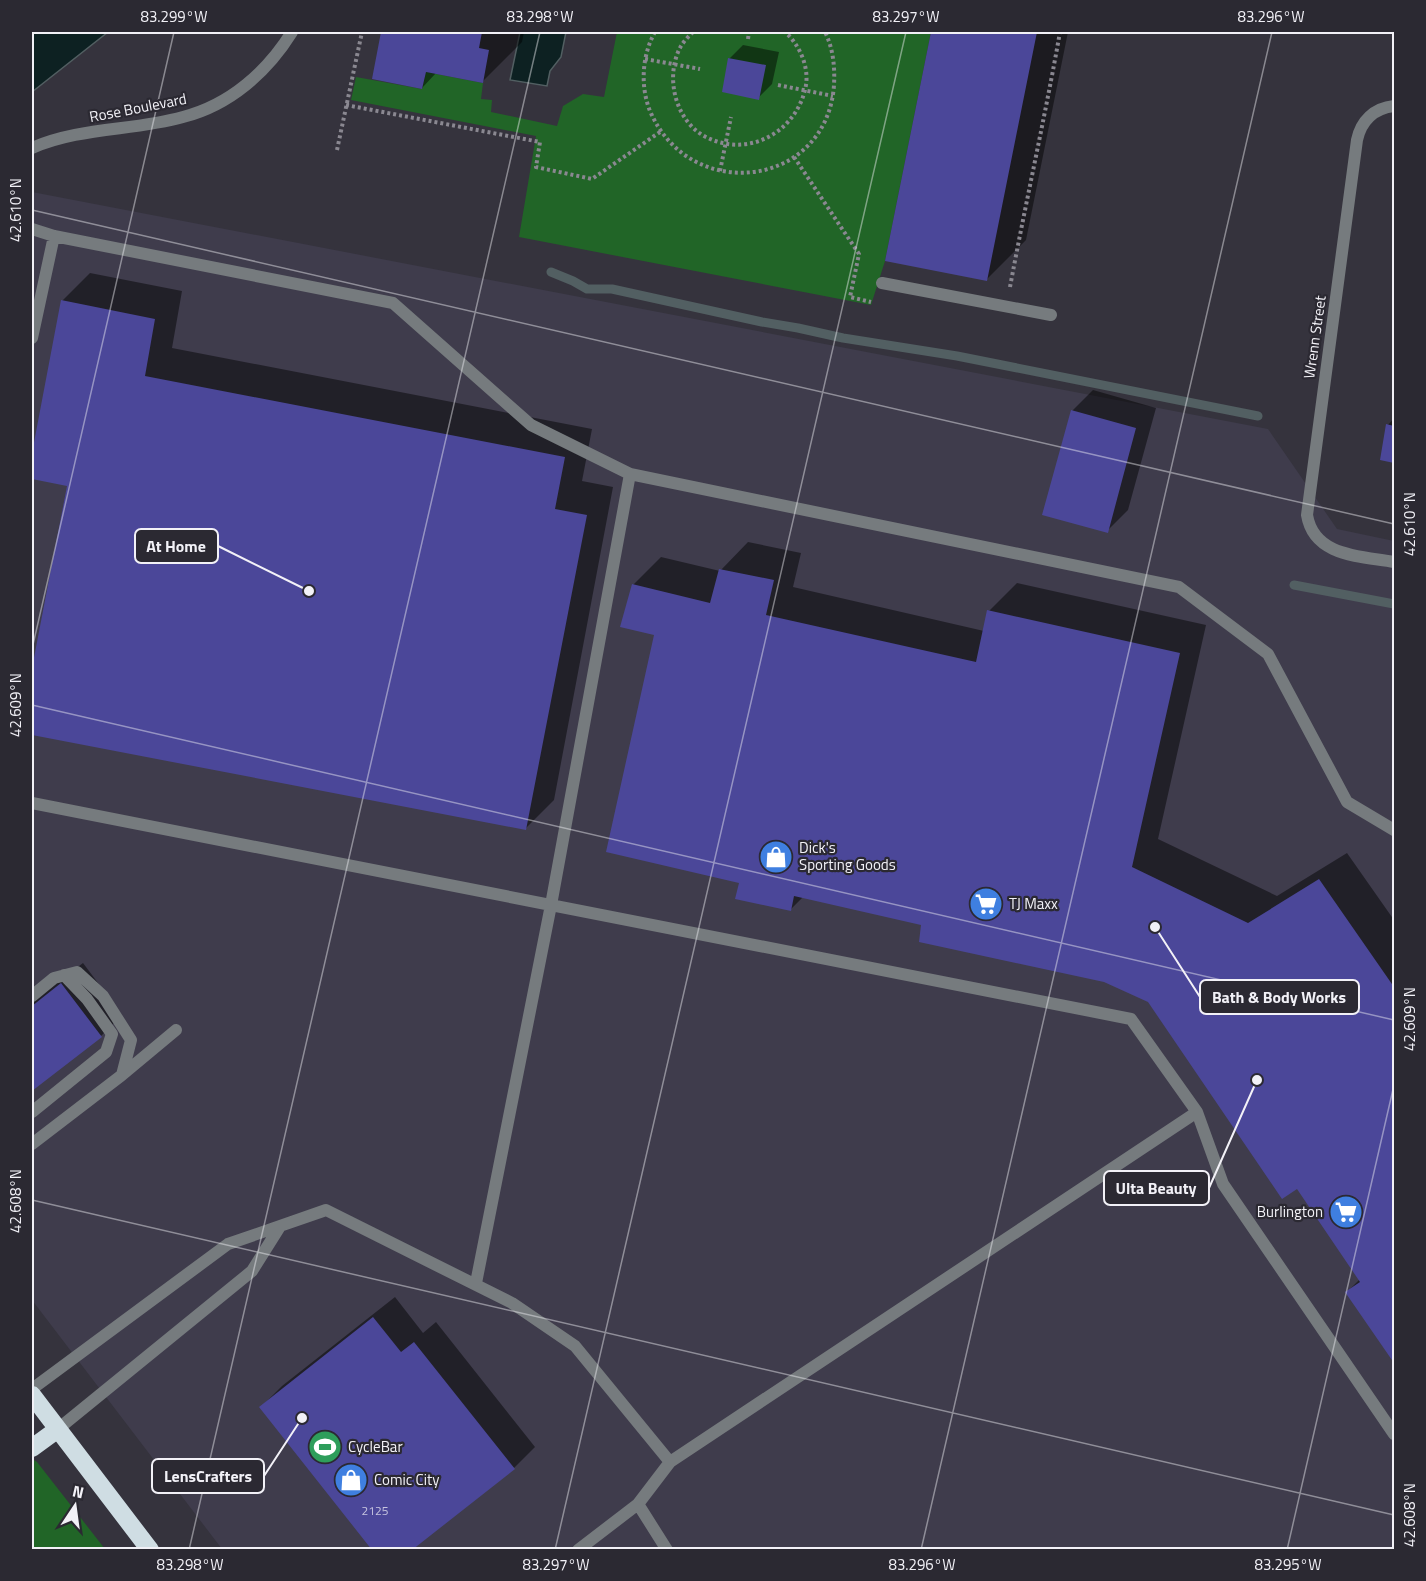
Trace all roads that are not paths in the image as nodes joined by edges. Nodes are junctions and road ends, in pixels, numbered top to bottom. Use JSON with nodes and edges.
{"nodes":[{"id":1,"x":292,"y":32,"type":"edge"},
{"id":2,"x":1395,"y":106,"type":"edge"},
{"id":3,"x":32,"y":148,"type":"edge"},
{"id":4,"x":32,"y":229,"type":"edge"},
{"id":5,"x":54,"y":236,"type":"junction"},
{"id":6,"x":882,"y":283,"type":"dead end"},
{"id":7,"x":1051,"y":315,"type":"dead end"},
{"id":8,"x":32,"y":338,"type":"edge"},
{"id":9,"x":630,"y":474,"type":"junction"},
{"id":10,"x":1395,"y":562,"type":"edge"},
{"id":11,"x":32,"y":803,"type":"edge"},
{"id":12,"x":1395,"y":830,"type":"edge"},
{"id":13,"x":551,"y":904,"type":"junction"},
{"id":14,"x":64,"y":975,"type":"junction"},
{"id":15,"x":32,"y":996,"type":"edge"},
{"id":16,"x":176,"y":1030,"type":"dead end"},
{"id":17,"x":122,"y":1075,"type":"junction"},
{"id":18,"x":32,"y":1112,"type":"edge"},
{"id":19,"x":1197,"y":1112,"type":"junction"},
{"id":20,"x":32,"y":1144,"type":"edge"},
{"id":21,"x":279,"y":1228,"type":"junction"},
{"id":22,"x":476,"y":1283,"type":"junction"},
{"id":23,"x":32,"y":1389,"type":"edge"},
{"id":24,"x":32,"y":1395,"type":"edge"},
{"id":25,"x":58,"y":1429,"type":"junction"},
{"id":26,"x":1395,"y":1434,"type":"edge"},
{"id":27,"x":32,"y":1448,"type":"edge"},
{"id":28,"x":670,"y":1462,"type":"junction"},
{"id":29,"x":638,"y":1504,"type":"junction"},
{"id":30,"x":150,"y":1550,"type":"edge"},
{"id":31,"x":578,"y":1550,"type":"edge"},
{"id":32,"x":667,"y":1550,"type":"edge"}],
"edges":[{"from":1,"to":3,"type":"street","name":"Rose Boulevard"},
{"from":2,"to":10,"type":"street","name":"Wrenn Street"},
{"from":4,"to":5,"type":"street"},
{"from":5,"to":8,"type":"street"},
{"from":5,"to":9,"type":"street"},
{"from":6,"to":7,"type":"street"},
{"from":9,"to":12,"type":"street"},
{"from":9,"to":13,"type":"street"},
{"from":11,"to":13,"type":"street"},
{"from":13,"to":19,"type":"street"},
{"from":13,"to":22,"type":"street"},
{"from":14,"to":15,"type":"street"},
{"from":14,"to":17,"type":"street"},
{"from":14,"to":18,"type":"street"},
{"from":16,"to":17,"type":"street"},
{"from":17,"to":20,"type":"street"},
{"from":19,"to":26,"type":"street"},
{"from":19,"to":28,"type":"street"},
{"from":21,"to":22,"type":"street"},
{"from":21,"to":23,"type":"street"},
{"from":21,"to":25,"type":"street"},
{"from":22,"to":28,"type":"street"},
{"from":24,"to":25,"type":"highway"},
{"from":25,"to":27,"type":"highway"},
{"from":25,"to":30,"type":"highway"},
{"from":28,"to":29,"type":"street"},
{"from":29,"to":31,"type":"street"},
{"from":29,"to":32,"type":"street"}]}
